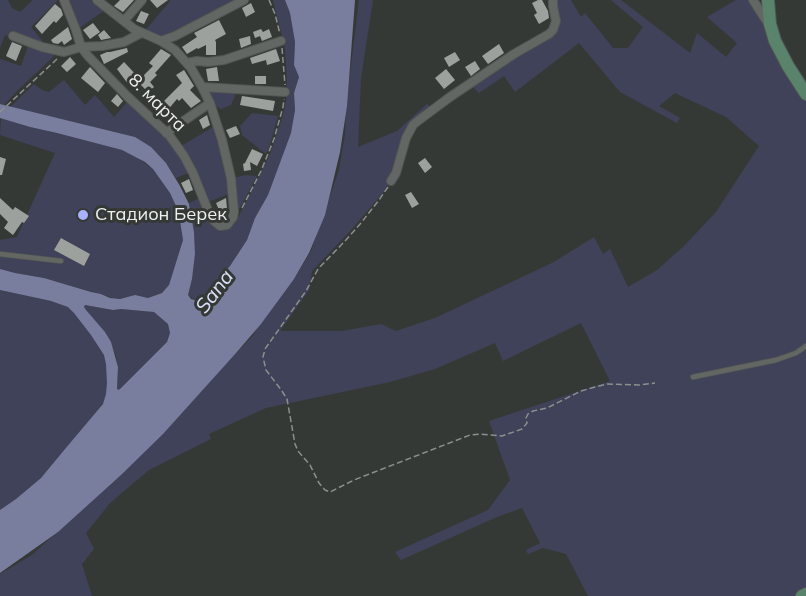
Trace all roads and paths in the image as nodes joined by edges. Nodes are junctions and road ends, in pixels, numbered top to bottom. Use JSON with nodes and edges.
{"nodes":[{"id":1,"x":64,"y":0,"type":"edge"},
{"id":2,"x":97,"y":0,"type":"edge"},
{"id":3,"x":142,"y":0,"type":"edge"},
{"id":4,"x":244,"y":0,"type":"edge"},
{"id":5,"x":269,"y":0,"type":"edge"},
{"id":6,"x":554,"y":0,"type":"edge"},
{"id":7,"x":753,"y":0,"type":"edge"},
{"id":8,"x":768,"y":0,"type":"edge"},
{"id":9,"x":124,"y":21,"type":"junction"},
{"id":10,"x":772,"y":31,"type":"junction"},
{"id":11,"x":141,"y":33,"type":"junction"},
{"id":12,"x":13,"y":36,"type":"dead end"},
{"id":13,"x":161,"y":41,"type":"junction"},
{"id":14,"x":281,"y":41,"type":"junction"},
{"id":15,"x":81,"y":46,"type":"junction"},
{"id":16,"x":64,"y":52,"type":"junction"},
{"id":17,"x":187,"y":63,"type":"junction"},
{"id":18,"x":202,"y":87,"type":"junction"},
{"id":19,"x":285,"y":92,"type":"junction"},
{"id":20,"x":806,"y":94,"type":"edge"},
{"id":21,"x":210,"y":103,"type":"junction"},
{"id":22,"x":0,"y":112,"type":"edge"},
{"id":23,"x":166,"y":133,"type":"junction"},
{"id":24,"x":391,"y":181,"type":"joint"},
{"id":25,"x":233,"y":218,"type":"junction"},
{"id":26,"x":0,"y":254,"type":"edge"},
{"id":27,"x":61,"y":261,"type":"dead end"},
{"id":28,"x":806,"y":346,"type":"edge"},
{"id":29,"x":693,"y":377,"type":"dead end"},
{"id":30,"x":655,"y":382,"type":"dead end"},
{"id":31,"x":806,"y":594,"type":"edge"},
{"id":32,"x":802,"y":596,"type":"edge"}],
"edges":[{"from":1,"to":15,"type":"street"},
{"from":2,"to":9,"type":"street"},
{"from":3,"to":9,"type":"street"},
{"from":4,"to":13,"type":"street"},
{"from":5,"to":14,"type":"path"},
{"from":6,"to":24,"type":"street"},
{"from":7,"to":10,"type":"street"},
{"from":8,"to":10,"type":"street"},
{"from":9,"to":11,"type":"street"},
{"from":10,"to":20,"type":"street"},
{"from":11,"to":13,"type":"street"},
{"from":11,"to":15,"type":"street"},
{"from":12,"to":16,"type":"street"},
{"from":13,"to":17,"type":"street"},
{"from":14,"to":17,"type":"street"},
{"from":14,"to":19,"type":"path"},
{"from":15,"to":16,"type":"street"},
{"from":15,"to":23,"type":"street","name":"8. марта"},
{"from":16,"to":22,"type":"path"},
{"from":17,"to":18,"type":"street"},
{"from":18,"to":19,"type":"street"},
{"from":18,"to":21,"type":"street"},
{"from":19,"to":25,"type":"path"},
{"from":21,"to":23,"type":"street"},
{"from":21,"to":25,"type":"street"},
{"from":23,"to":25,"type":"street","name":"8. марта"},
{"from":24,"to":30,"type":"path"},
{"from":26,"to":27,"type":"lane"},
{"from":28,"to":29,"type":"lane"},
{"from":31,"to":32,"type":"street"}]}
